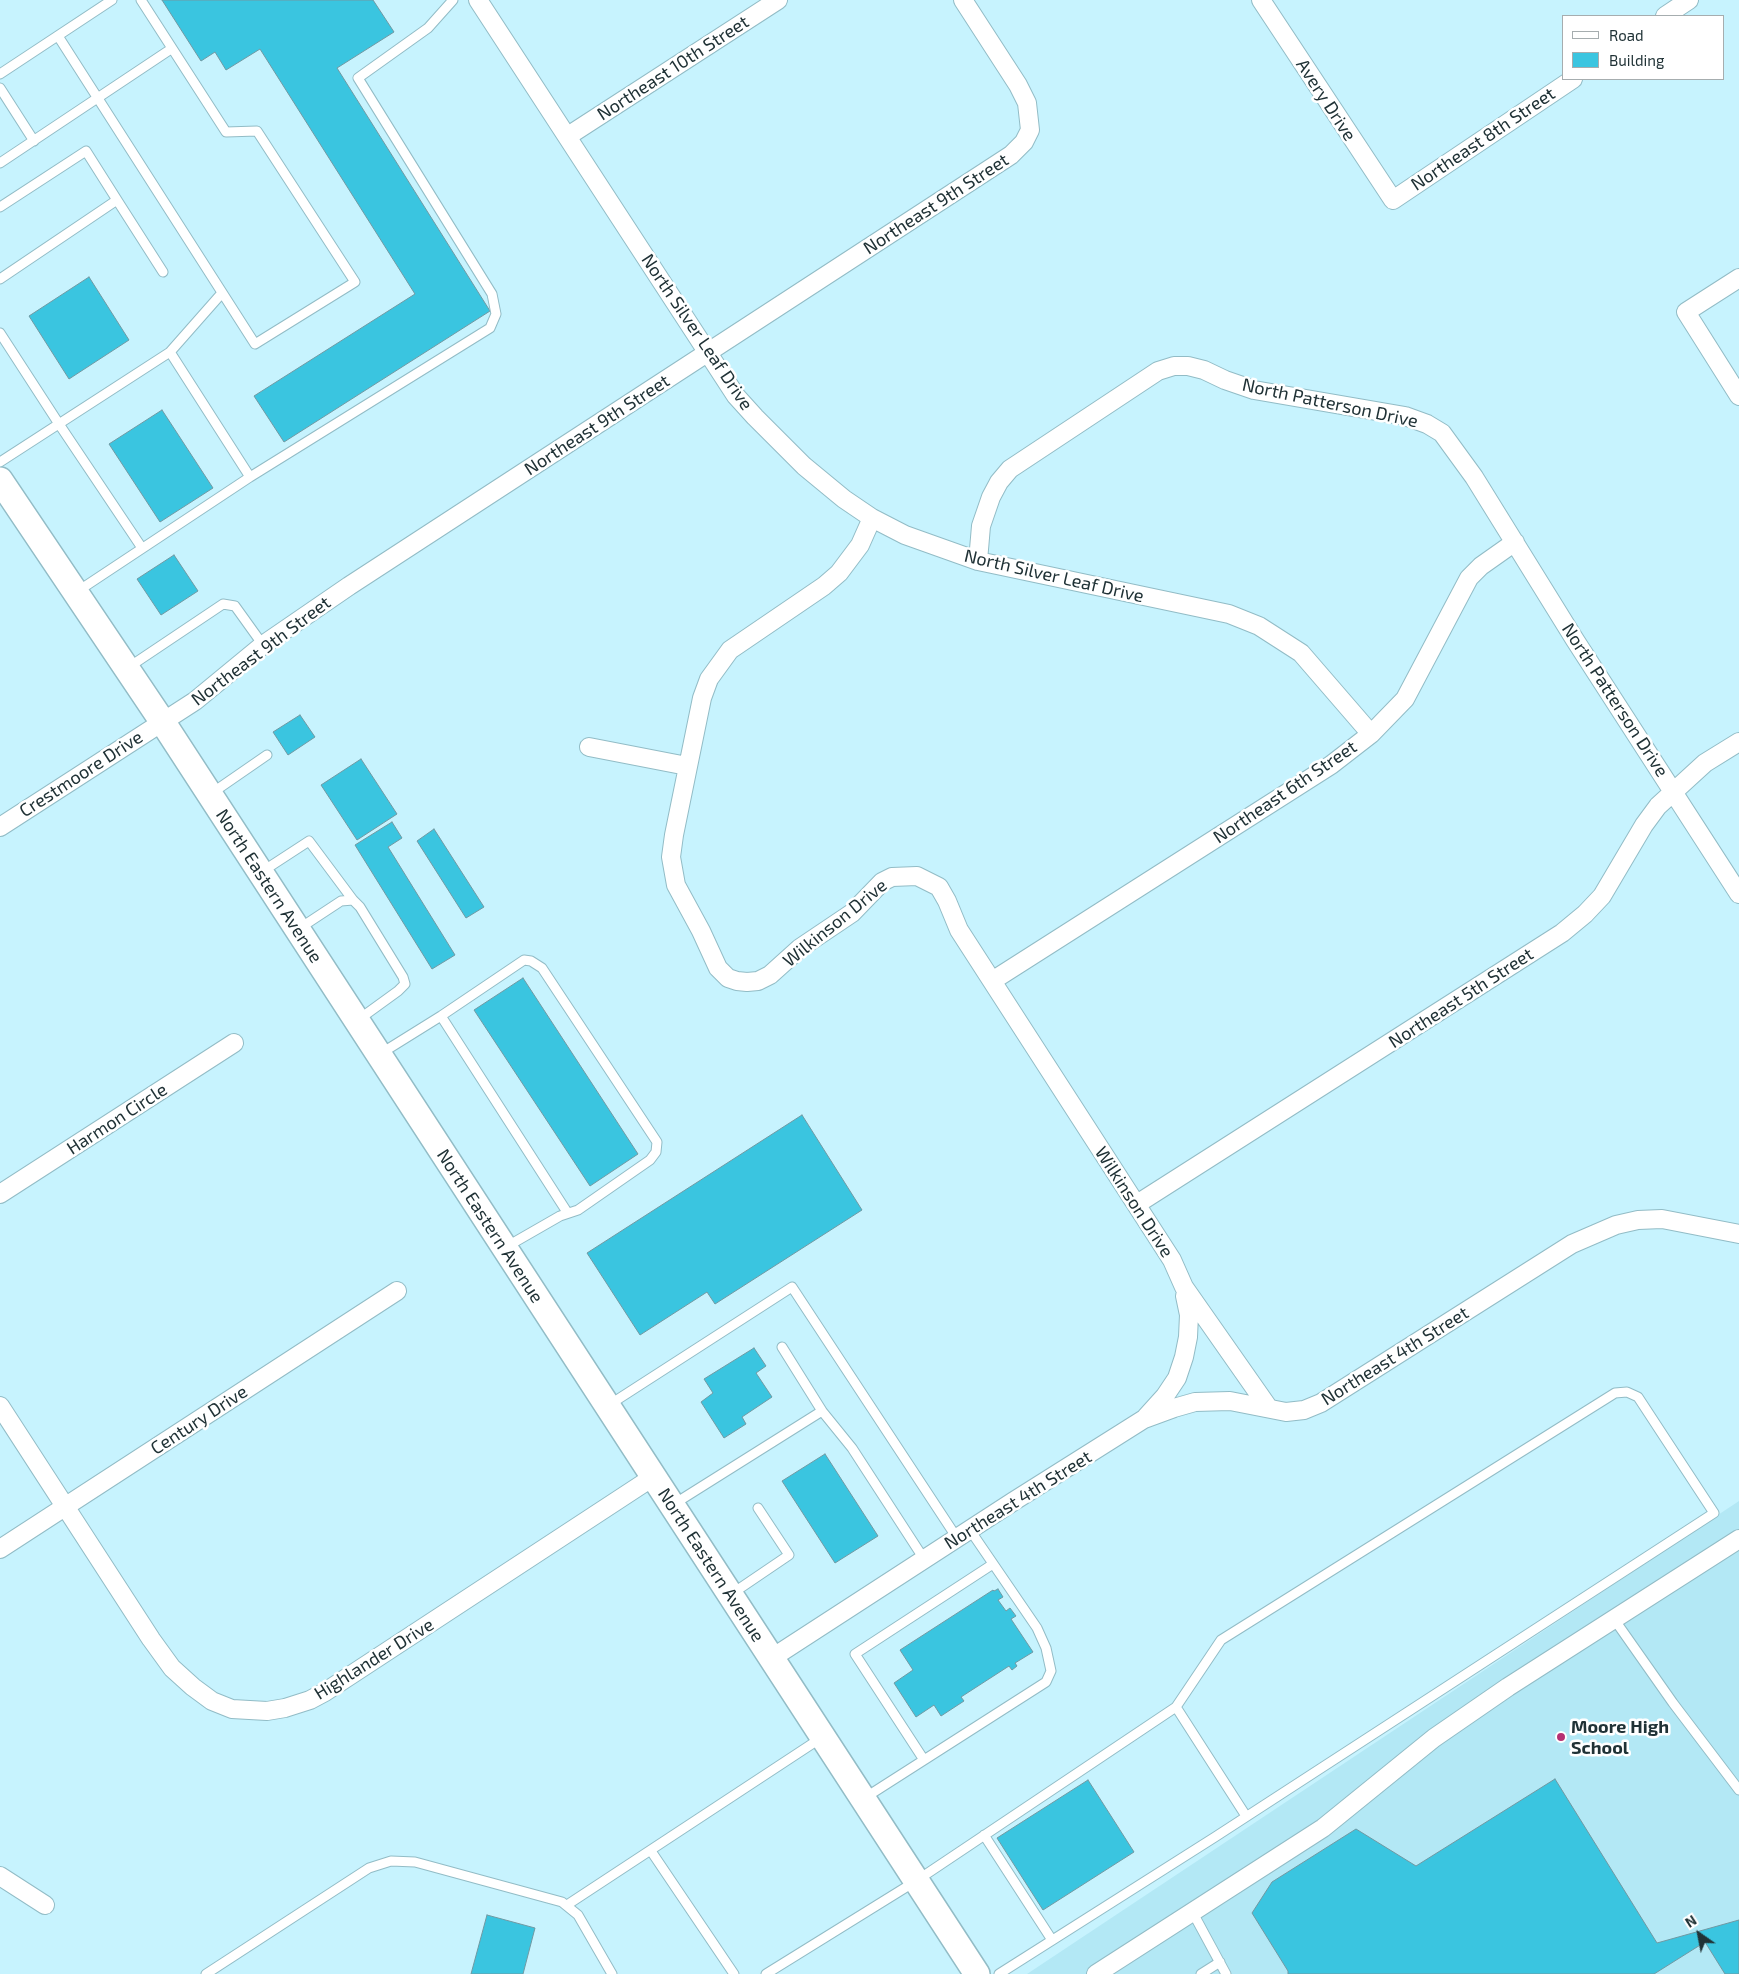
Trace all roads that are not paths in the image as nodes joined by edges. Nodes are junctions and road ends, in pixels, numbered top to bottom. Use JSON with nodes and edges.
{"nodes":[{"id":1,"x":112,"y":0,"type":"edge"},
{"id":2,"x":140,"y":0,"type":"edge"},
{"id":3,"x":453,"y":0,"type":"edge"},
{"id":4,"x":478,"y":0,"type":"edge"},
{"id":5,"x":778,"y":0,"type":"edge"},
{"id":6,"x":963,"y":0,"type":"edge"},
{"id":7,"x":1261,"y":0,"type":"edge"},
{"id":8,"x":1689,"y":0,"type":"edge"},
{"id":9,"x":1666,"y":15,"type":"edge"},
{"id":10,"x":58,"y":36,"type":"junction"},
{"id":11,"x":171,"y":49,"type":"junction"},
{"id":12,"x":0,"y":74,"type":"edge"},
{"id":13,"x":1572,"y":80,"type":"edge"},
{"id":14,"x":0,"y":88,"type":"edge"},
{"id":15,"x":97,"y":98,"type":"junction"},
{"id":16,"x":568,"y":136,"type":"junction"},
{"id":17,"x":34,"y":140,"type":"junction"},
{"id":18,"x":0,"y":163,"type":"edge"},
{"id":19,"x":117,"y":200,"type":"junction"},
{"id":20,"x":1393,"y":200,"type":"joint"},
{"id":21,"x":0,"y":207,"type":"edge"},
{"id":22,"x":163,"y":272,"type":"dead end"},
{"id":23,"x":1739,"y":278,"type":"edge"},
{"id":24,"x":0,"y":279,"type":"edge"},
{"id":25,"x":222,"y":293,"type":"junction"},
{"id":26,"x":0,"y":333,"type":"edge"},
{"id":27,"x":170,"y":352,"type":"junction"},
{"id":28,"x":707,"y":353,"type":"junction"},
{"id":29,"x":1739,"y":396,"type":"edge"},
{"id":30,"x":58,"y":424,"type":"junction"},
{"id":31,"x":0,"y":462,"type":"edge"},
{"id":32,"x":250,"y":477,"type":"junction"},
{"id":33,"x":0,"y":480,"type":"edge"},
{"id":34,"x":872,"y":518,"type":"junction"},
{"id":35,"x":1515,"y":542,"type":"junction"},
{"id":36,"x":142,"y":548,"type":"junction"},
{"id":37,"x":978,"y":561,"type":"junction"},
{"id":38,"x":76,"y":592,"type":"junction"},
{"id":39,"x":263,"y":645,"type":"junction"},
{"id":40,"x":126,"y":668,"type":"junction"},
{"id":41,"x":162,"y":721,"type":"junction"},
{"id":42,"x":1371,"y":734,"type":"junction"},
{"id":43,"x":1739,"y":742,"type":"edge"},
{"id":44,"x":589,"y":747,"type":"dead end"},
{"id":45,"x":268,"y":755,"type":"dead end"},
{"id":46,"x":687,"y":766,"type":"junction"},
{"id":47,"x":1674,"y":791,"type":"junction"},
{"id":48,"x":210,"y":794,"type":"junction"},
{"id":49,"x":0,"y":827,"type":"edge"},
{"id":50,"x":260,"y":872,"type":"junction"},
{"id":51,"x":1739,"y":894,"type":"edge"},
{"id":52,"x":353,"y":900,"type":"junction"},
{"id":53,"x":298,"y":930,"type":"junction"},
{"id":54,"x":992,"y":981,"type":"junction"},
{"id":55,"x":441,"y":1016,"type":"junction"},
{"id":56,"x":357,"y":1021,"type":"junction"},
{"id":57,"x":234,"y":1043,"type":"dead end"},
{"id":58,"x":379,"y":1055,"type":"junction"},
{"id":59,"x":0,"y":1194,"type":"edge"},
{"id":60,"x":1137,"y":1204,"type":"junction"},
{"id":61,"x":568,"y":1212,"type":"junction"},
{"id":62,"x":1739,"y":1234,"type":"edge"},
{"id":63,"x":504,"y":1248,"type":"junction"},
{"id":64,"x":1184,"y":1287,"type":"junction"},
{"id":65,"x":397,"y":1291,"type":"dead end"},
{"id":66,"x":782,"y":1347,"type":"dead end"},
{"id":67,"x":0,"y":1406,"type":"edge"},
{"id":68,"x":607,"y":1407,"type":"junction"},
{"id":69,"x":1268,"y":1407,"type":"junction"},
{"id":70,"x":822,"y":1411,"type":"junction"},
{"id":71,"x":1144,"y":1420,"type":"junction"},
{"id":72,"x":653,"y":1477,"type":"junction"},
{"id":73,"x":65,"y":1506,"type":"junction"},
{"id":74,"x":671,"y":1506,"type":"junction"},
{"id":75,"x":758,"y":1508,"type":"dead end"},
{"id":76,"x":963,"y":1534,"type":"junction"},
{"id":77,"x":1739,"y":1539,"type":"edge"},
{"id":78,"x":0,"y":1549,"type":"edge"},
{"id":79,"x":924,"y":1560,"type":"junction"},
{"id":80,"x":993,"y":1564,"type":"junction"},
{"id":81,"x":730,"y":1595,"type":"junction"},
{"id":82,"x":1614,"y":1619,"type":"junction"},
{"id":83,"x":772,"y":1658,"type":"junction"},
{"id":84,"x":1176,"y":1707,"type":"junction"},
{"id":85,"x":823,"y":1737,"type":"junction"},
{"id":86,"x":924,"y":1760,"type":"junction"},
{"id":87,"x":1739,"y":1790,"type":"edge"},
{"id":88,"x":863,"y":1799,"type":"junction"},
{"id":89,"x":1246,"y":1816,"type":"junction"},
{"id":90,"x":984,"y":1836,"type":"junction"},
{"id":91,"x":651,"y":1851,"type":"junction"},
{"id":92,"x":0,"y":1876,"type":"edge"},
{"id":93,"x":916,"y":1881,"type":"junction"},
{"id":94,"x":45,"y":1905,"type":"dead end"},
{"id":95,"x":567,"y":1905,"type":"junction"},
{"id":96,"x":1193,"y":1913,"type":"junction"},
{"id":97,"x":1052,"y":1940,"type":"junction"},
{"id":98,"x":1220,"y":1962,"type":"junction"},
{"id":99,"x":206,"y":1974,"type":"edge"},
{"id":100,"x":612,"y":1974,"type":"edge"},
{"id":101,"x":734,"y":1974,"type":"edge"},
{"id":102,"x":766,"y":1974,"type":"edge"},
{"id":103,"x":977,"y":1974,"type":"edge"},
{"id":104,"x":999,"y":1974,"type":"edge"},
{"id":105,"x":1096,"y":1974,"type":"edge"},
{"id":106,"x":1201,"y":1974,"type":"edge"},
{"id":107,"x":1226,"y":1974,"type":"edge"}],
"edges":[{"from":1,"to":10,"type":"lane"},
{"from":2,"to":11,"type":"lane"},
{"from":3,"to":32,"type":"lane"},
{"from":4,"to":16,"type":"street","name":"North Silver Leaf Drive"},
{"from":5,"to":16,"type":"street","name":"Northeast 10th Street"},
{"from":6,"to":28,"type":"street","name":"Northeast 9th Street"},
{"from":7,"to":20,"type":"street","name":"Avery Drive"},
{"from":8,"to":9,"type":"street"},
{"from":10,"to":12,"type":"lane"},
{"from":10,"to":15,"type":"lane"},
{"from":11,"to":15,"type":"lane"},
{"from":11,"to":25,"type":"lane"},
{"from":13,"to":20,"type":"street","name":"Northeast 8th Street"},
{"from":14,"to":17,"type":"lane"},
{"from":15,"to":17,"type":"lane"},
{"from":15,"to":25,"type":"lane"},
{"from":16,"to":28,"type":"street","name":"North Silver Leaf Drive"},
{"from":17,"to":18,"type":"lane"},
{"from":19,"to":21,"type":"lane"},
{"from":19,"to":22,"type":"lane"},
{"from":19,"to":24,"type":"lane"},
{"from":23,"to":29,"type":"street"},
{"from":25,"to":27,"type":"lane"},
{"from":26,"to":30,"type":"lane"},
{"from":27,"to":30,"type":"lane"},
{"from":27,"to":32,"type":"lane"},
{"from":28,"to":34,"type":"street","name":"North Silver Leaf Drive"},
{"from":28,"to":39,"type":"street","name":"Northeast 9th Street"},
{"from":30,"to":31,"type":"lane"},
{"from":30,"to":36,"type":"lane"},
{"from":32,"to":36,"type":"lane"},
{"from":33,"to":38,"type":"main road","name":"North Eastern Avenue"},
{"from":34,"to":37,"type":"street","name":"North Silver Leaf Drive"},
{"from":34,"to":46,"type":"street","name":"Wilkinson Drive"},
{"from":35,"to":37,"type":"street","name":"North Patterson Drive"},
{"from":35,"to":42,"type":"street","name":"Northeast 6th Street"},
{"from":35,"to":47,"type":"street","name":"North Patterson Drive"},
{"from":36,"to":38,"type":"lane"},
{"from":37,"to":42,"type":"street","name":"North Silver Leaf Drive"},
{"from":38,"to":40,"type":"main road","name":"North Eastern Avenue"},
{"from":39,"to":40,"type":"lane"},
{"from":39,"to":41,"type":"street","name":"Northeast 9th Street"},
{"from":40,"to":41,"type":"main road","name":"North Eastern Avenue"},
{"from":41,"to":48,"type":"main road","name":"North Eastern Avenue"},
{"from":41,"to":49,"type":"street","name":"Crestmoore Drive"},
{"from":42,"to":54,"type":"street","name":"Northeast 6th Street"},
{"from":43,"to":47,"type":"street","name":"Northeast 5th Street"},
{"from":44,"to":46,"type":"street"},
{"from":45,"to":48,"type":"lane"},
{"from":46,"to":54,"type":"street","name":"Wilkinson Drive"},
{"from":47,"to":51,"type":"street","name":"North Patterson Drive"},
{"from":47,"to":60,"type":"street","name":"Northeast 5th Street"},
{"from":48,"to":50,"type":"main road","name":"North Eastern Avenue"},
{"from":50,"to":52,"type":"lane"},
{"from":50,"to":53,"type":"main road","name":"North Eastern Avenue"},
{"from":52,"to":53,"type":"lane"},
{"from":52,"to":56,"type":"lane"},
{"from":53,"to":56,"type":"main road","name":"North Eastern Avenue"},
{"from":54,"to":60,"type":"street","name":"Wilkinson Drive"},
{"from":55,"to":58,"type":"lane"},
{"from":55,"to":61,"type":"lane"},
{"from":55,"to":61,"type":"lane"},
{"from":56,"to":58,"type":"main road","name":"North Eastern Avenue"},
{"from":57,"to":59,"type":"street","name":"Harmon Circle"},
{"from":58,"to":63,"type":"main road","name":"North Eastern Avenue"},
{"from":60,"to":64,"type":"street","name":"Wilkinson Drive"},
{"from":61,"to":63,"type":"lane"},
{"from":62,"to":69,"type":"street","name":"Northeast 4th Street"},
{"from":63,"to":68,"type":"main road","name":"North Eastern Avenue"},
{"from":64,"to":69,"type":"street","name":"Wilkinson Drive"},
{"from":64,"to":71,"type":"street"},
{"from":65,"to":73,"type":"street","name":"Century Drive"},
{"from":66,"to":70,"type":"lane"},
{"from":67,"to":73,"type":"street","name":"Highlander Drive"},
{"from":68,"to":72,"type":"main road","name":"North Eastern Avenue"},
{"from":68,"to":76,"type":"lane"},
{"from":69,"to":71,"type":"street","name":"Northeast 4th Street"},
{"from":70,"to":74,"type":"lane"},
{"from":70,"to":79,"type":"lane"},
{"from":71,"to":76,"type":"street","name":"Northeast 4th Street"},
{"from":72,"to":73,"type":"street","name":"Highlander Drive"},
{"from":72,"to":74,"type":"main road","name":"North Eastern Avenue"},
{"from":73,"to":78,"type":"street","name":"Century Drive"},
{"from":74,"to":81,"type":"main road","name":"North Eastern Avenue"},
{"from":75,"to":81,"type":"lane"},
{"from":76,"to":79,"type":"street","name":"Northeast 4th Street"},
{"from":76,"to":80,"type":"lane"},
{"from":77,"to":82,"type":"street"},
{"from":79,"to":83,"type":"street","name":"Northeast 4th Street"},
{"from":80,"to":86,"type":"lane"},
{"from":80,"to":86,"type":"lane"},
{"from":81,"to":83,"type":"main road","name":"North Eastern Avenue"},
{"from":82,"to":87,"type":"lane"},
{"from":82,"to":96,"type":"street"},
{"from":83,"to":85,"type":"main road","name":"North Eastern Avenue"},
{"from":84,"to":89,"type":"lane"},
{"from":84,"to":89,"type":"lane"},
{"from":84,"to":90,"type":"lane"},
{"from":85,"to":88,"type":"main road","name":"North Eastern Avenue"},
{"from":85,"to":91,"type":"lane"},
{"from":86,"to":88,"type":"lane"},
{"from":88,"to":93,"type":"main road","name":"North Eastern Avenue"},
{"from":89,"to":97,"type":"lane"},
{"from":90,"to":93,"type":"lane"},
{"from":90,"to":97,"type":"lane"},
{"from":91,"to":95,"type":"lane"},
{"from":91,"to":101,"type":"lane"},
{"from":92,"to":94,"type":"street"},
{"from":93,"to":102,"type":"lane"},
{"from":93,"to":103,"type":"main road","name":"North Eastern Avenue"},
{"from":95,"to":99,"type":"lane"},
{"from":95,"to":100,"type":"lane"},
{"from":96,"to":98,"type":"lane"},
{"from":96,"to":105,"type":"street"},
{"from":97,"to":104,"type":"lane"},
{"from":98,"to":106,"type":"lane"},
{"from":98,"to":107,"type":"lane"}]}
